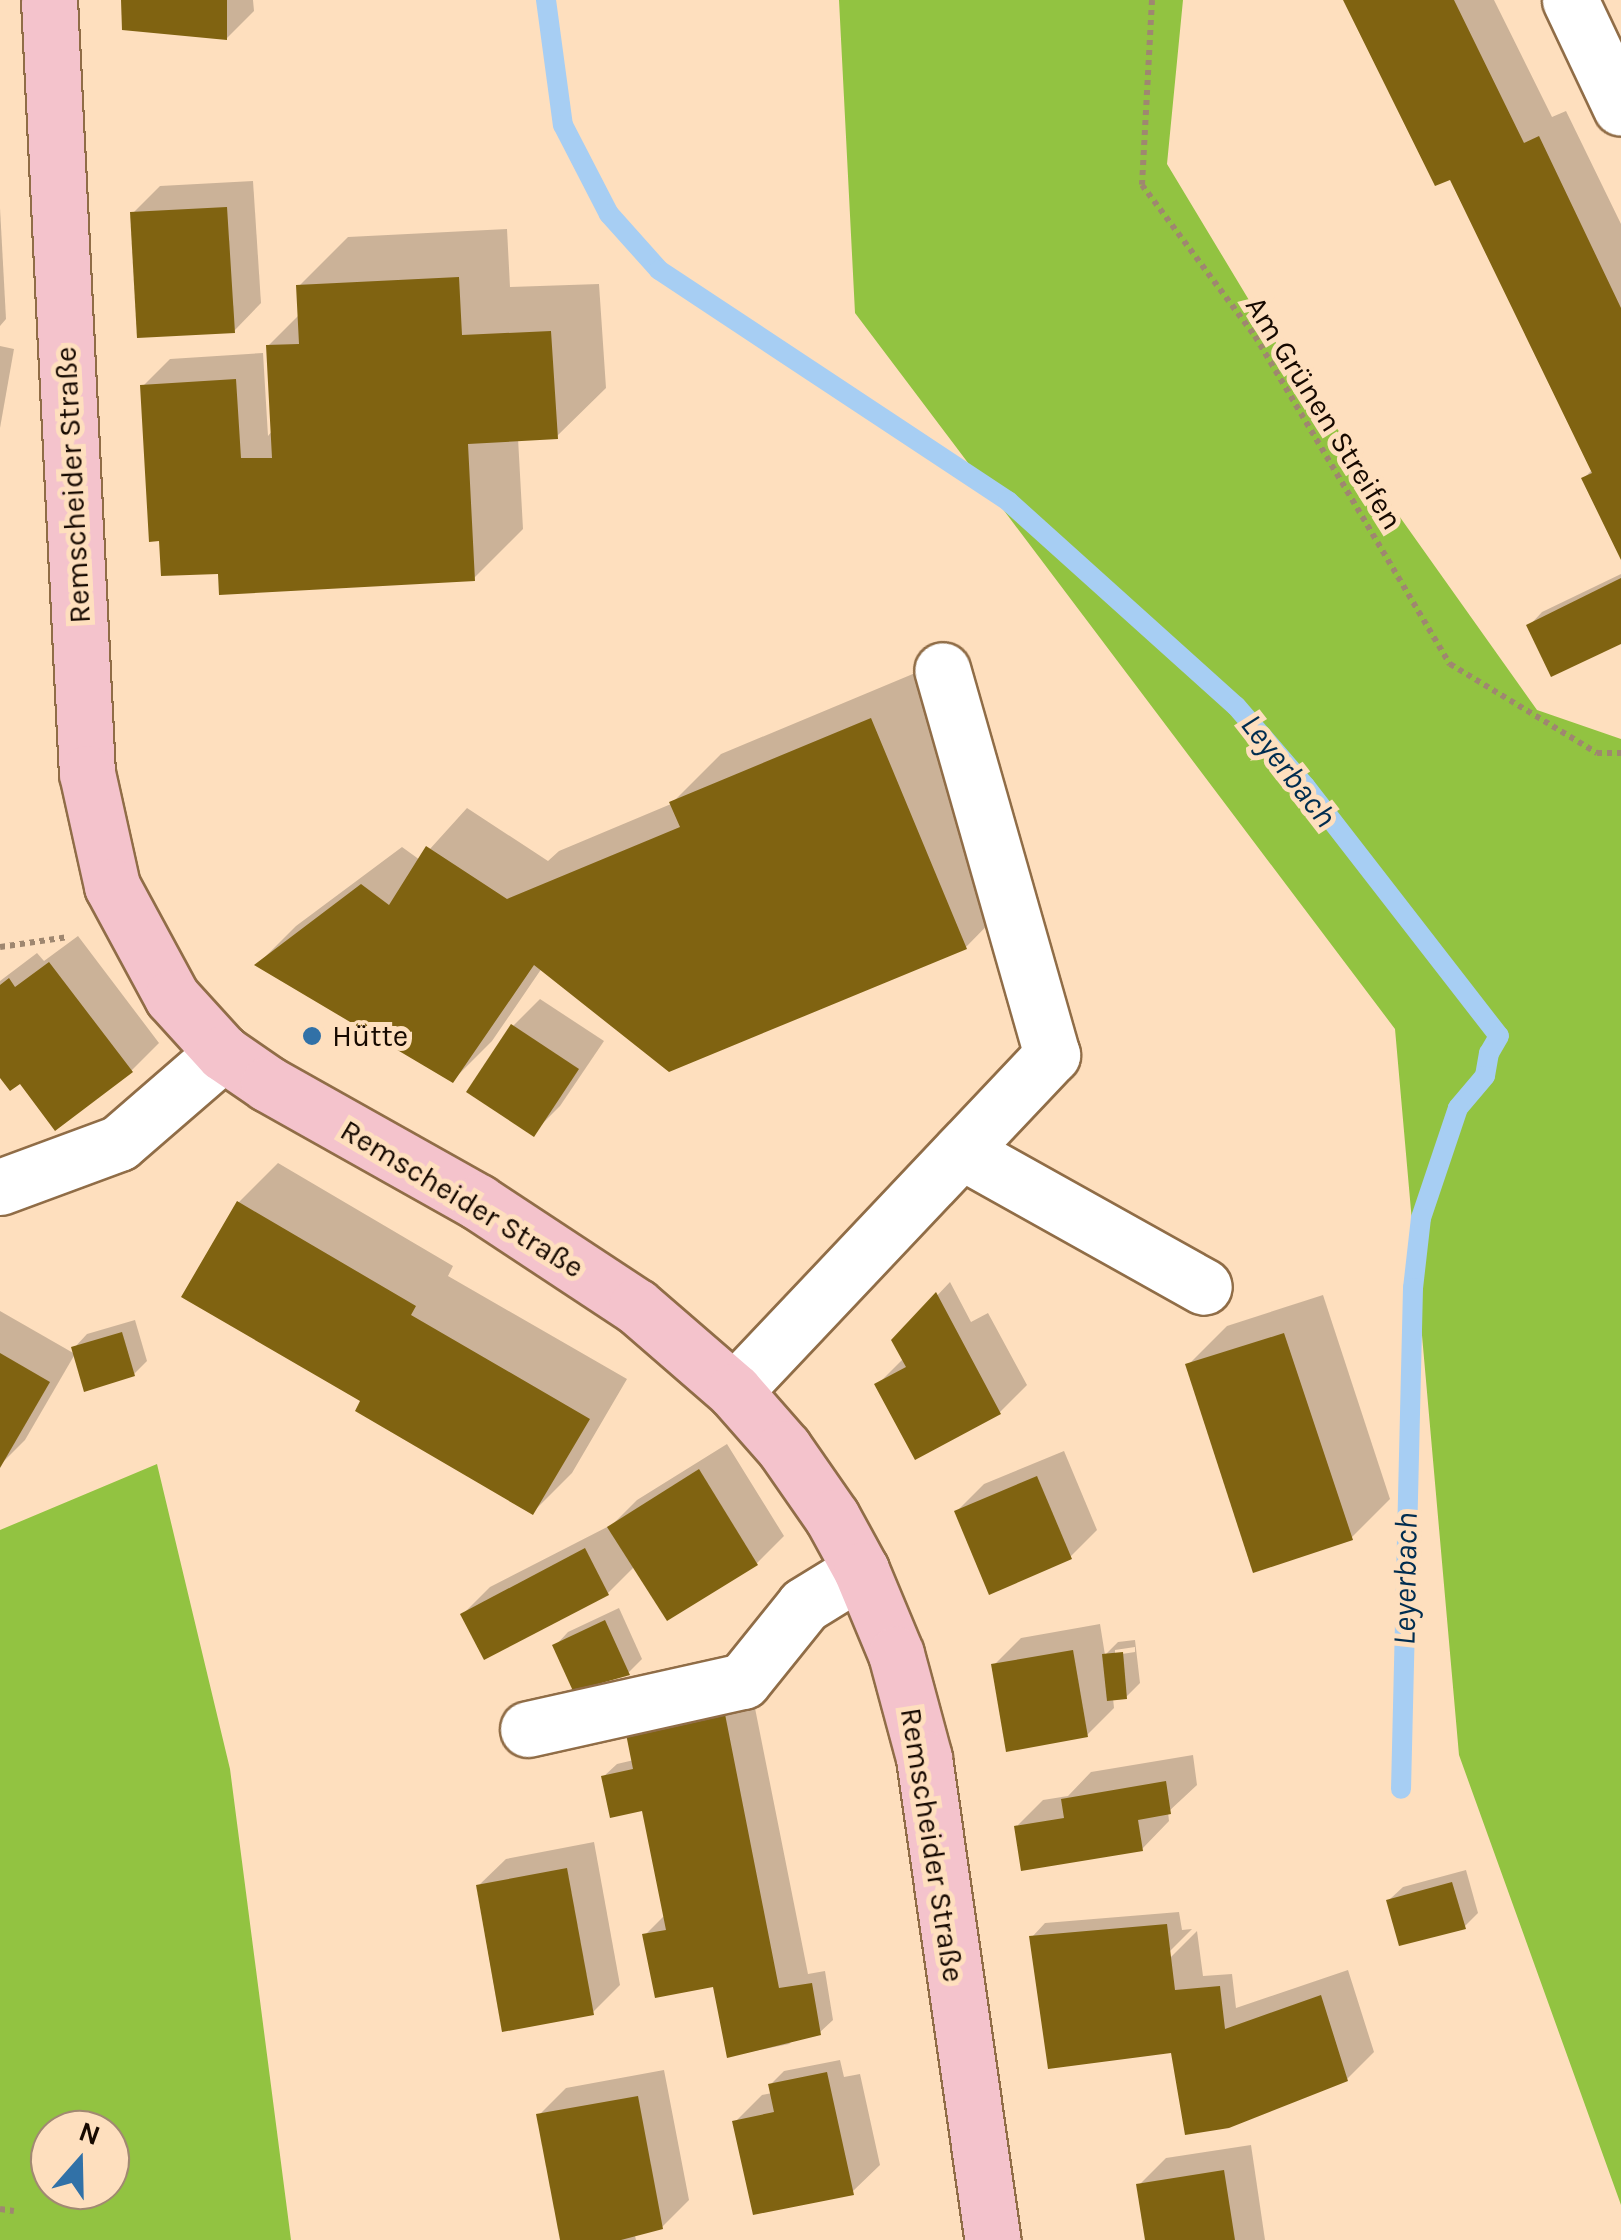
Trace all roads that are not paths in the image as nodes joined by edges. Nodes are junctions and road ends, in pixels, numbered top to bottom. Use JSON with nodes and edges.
{"nodes":[{"id":1,"x":49,"y":0,"type":"edge"},
{"id":2,"x":1570,"y":0,"type":"edge"},
{"id":3,"x":1621,"y":108,"type":"edge"},
{"id":4,"x":942,"y":670,"type":"dead end"},
{"id":5,"x":223,"y":1053,"type":"junction"},
{"id":6,"x":961,"y":1151,"type":"junction"},
{"id":7,"x":0,"y":1187,"type":"edge"},
{"id":8,"x":1204,"y":1287,"type":"dead end"},
{"id":9,"x":734,"y":1391,"type":"junction"},
{"id":10,"x":861,"y":1570,"type":"junction"},
{"id":11,"x":528,"y":1729,"type":"dead end"},
{"id":12,"x":993,"y":2240,"type":"edge"}],
"edges":[{"from":1,"to":5,"type":"main road","name":"Remscheider Straße"},
{"from":2,"to":3,"type":"street"},
{"from":4,"to":6,"type":"street"},
{"from":5,"to":7,"type":"street"},
{"from":5,"to":9,"type":"main road","name":"Remscheider Straße"},
{"from":6,"to":8,"type":"street"},
{"from":6,"to":9,"type":"street"},
{"from":9,"to":10,"type":"main road","name":"Remscheider Straße"},
{"from":10,"to":11,"type":"street"},
{"from":10,"to":12,"type":"main road","name":"Remscheider Straße"}]}
